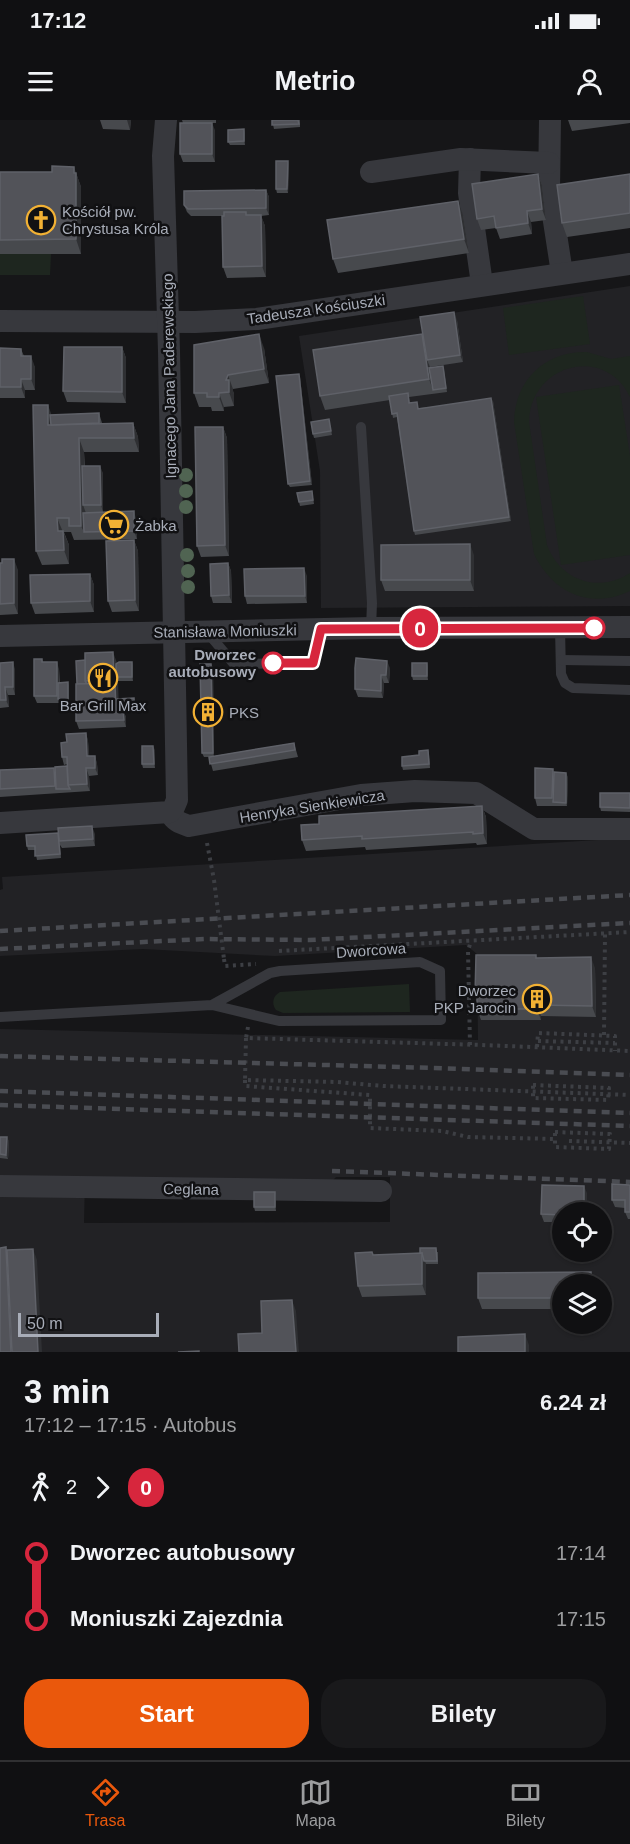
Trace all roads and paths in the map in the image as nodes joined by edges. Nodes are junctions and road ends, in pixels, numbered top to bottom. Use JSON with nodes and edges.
{"nodes":[{"id":1,"x":166,"y":120,"type":"edge"},
{"id":2,"x":550,"y":120,"type":"edge"},
{"id":3,"x":470,"y":159,"type":"junction"},
{"id":4,"x":549,"y":163,"type":"junction"},
{"id":5,"x":371,"y":172,"type":"dead end"},
{"id":6,"x":630,"y":264,"type":"edge"},
{"id":7,"x":562,"y":273,"type":"junction"},
{"id":8,"x":482,"y":284,"type":"junction"},
{"id":9,"x":0,"y":321,"type":"edge"},
{"id":10,"x":169,"y":321,"type":"junction"},
{"id":11,"x":361,"y":428,"type":"dead end"},
{"id":12,"x":630,"y":627,"type":"edge"},
{"id":13,"x":371,"y":628,"type":"junction"},
{"id":14,"x":560,"y":628,"type":"junction"},
{"id":15,"x":321,"y":629,"type":"junction"},
{"id":16,"x":206,"y":631,"type":"junction"},
{"id":17,"x":173,"y":632,"type":"junction"},
{"id":18,"x":0,"y":636,"type":"edge"},
{"id":19,"x":561,"y":660,"type":"junction"},
{"id":20,"x":630,"y":661,"type":"edge"},
{"id":21,"x":630,"y":690,"type":"edge"},
{"id":22,"x":170,"y":812,"type":"junction"},
{"id":23,"x":0,"y":823,"type":"edge"},
{"id":24,"x":630,"y":828,"type":"edge"},
{"id":25,"x":208,"y":847,"type":"dead end"},
{"id":26,"x":630,"y":932,"type":"edge"},
{"id":27,"x":604,"y":934,"type":"junction"},
{"id":28,"x":471,"y":941,"type":"junction"},
{"id":29,"x":279,"y":951,"type":"dead end"},
{"id":30,"x":261,"y":963,"type":"dead end"},
{"id":31,"x":212,"y":1005,"type":"junction"},
{"id":32,"x":250,"y":1014,"type":"junction"},
{"id":33,"x":0,"y":1017,"type":"edge"},
{"id":34,"x":604,"y":1035,"type":"junction"},
{"id":35,"x":246,"y":1038,"type":"junction"},
{"id":36,"x":538,"y":1041,"type":"junction"},
{"id":37,"x":615,"y":1042,"type":"junction"},
{"id":38,"x":470,"y":1045,"type":"junction"},
{"id":39,"x":537,"y":1047,"type":"junction"},
{"id":40,"x":615,"y":1051,"type":"junction"},
{"id":41,"x":630,"y":1052,"type":"edge"},
{"id":42,"x":245,"y":1080,"type":"junction"},
{"id":43,"x":630,"y":1095,"type":"edge"},
{"id":44,"x":555,"y":1138,"type":"junction"},
{"id":45,"x":569,"y":1141,"type":"dead end"},
{"id":46,"x":609,"y":1142,"type":"junction"},
{"id":47,"x":630,"y":1143,"type":"edge"},
{"id":48,"x":0,"y":1186,"type":"edge"},
{"id":49,"x":381,"y":1191,"type":"dead end"}],
"edges":[{"from":1,"to":10,"type":"street","name":"Ignacego Jana Paderewskiego"},
{"from":2,"to":4,"type":"street"},
{"from":3,"to":4,"type":"street"},
{"from":3,"to":5,"type":"street"},
{"from":3,"to":8,"type":"street"},
{"from":4,"to":7,"type":"street"},
{"from":6,"to":7,"type":"street","name":"Tadeusza Kościuszki"},
{"from":7,"to":8,"type":"street","name":"Tadeusza Kościuszki"},
{"from":8,"to":10,"type":"street","name":"Tadeusza Kościuszki"},
{"from":9,"to":10,"type":"street","name":"Tadeusza Kościuszki"},
{"from":10,"to":17,"type":"street","name":"Ignacego Jana Paderewskiego"},
{"from":11,"to":13,"type":"lane"},
{"from":12,"to":14,"type":"street","name":"Stanisława Moniuszki"},
{"from":13,"to":14,"type":"street","name":"Stanisława Moniuszki"},
{"from":13,"to":15,"type":"street","name":"Stanisława Moniuszki"},
{"from":14,"to":19,"type":"lane"},
{"from":15,"to":16,"type":"street","name":"Stanisława Moniuszki"},
{"from":15,"to":16,"type":"lane"},
{"from":16,"to":17,"type":"street","name":"Stanisława Moniuszki"},
{"from":17,"to":18,"type":"street","name":"Stanisława Moniuszki"},
{"from":17,"to":22,"type":"street"},
{"from":19,"to":20,"type":"lane"},
{"from":19,"to":21,"type":"lane"},
{"from":22,"to":23,"type":"street"},
{"from":22,"to":24,"type":"street","name":"Henryka Sienkiewicza"},
{"from":25,"to":30,"type":"path","bridge":true},
{"from":26,"to":27,"type":"path"},
{"from":27,"to":28,"type":"path"},
{"from":27,"to":34,"type":"path"},
{"from":28,"to":29,"type":"path"},
{"from":28,"to":38,"type":"path"},
{"from":31,"to":32,"type":"lane","name":"Dworcowa"},
{"from":31,"to":32,"type":"lane","name":"Dworcowa"},
{"from":31,"to":33,"type":"lane","name":"Dworcowa"},
{"from":32,"to":35,"type":"path"},
{"from":34,"to":36,"type":"path"},
{"from":34,"to":37,"type":"path"},
{"from":35,"to":38,"type":"path"},
{"from":35,"to":42,"type":"path"},
{"from":36,"to":37,"type":"path"},
{"from":36,"to":39,"type":"path"},
{"from":37,"to":40,"type":"path"},
{"from":38,"to":39,"type":"path"},
{"from":39,"to":40,"type":"path"},
{"from":40,"to":41,"type":"path"},
{"from":42,"to":43,"type":"path"},
{"from":42,"to":44,"type":"path"},
{"from":44,"to":46,"type":"path"},
{"from":44,"to":46,"type":"path"},
{"from":45,"to":46,"type":"path"},
{"from":46,"to":47,"type":"path"},
{"from":48,"to":49,"type":"street","name":"Ceglana"}]}
